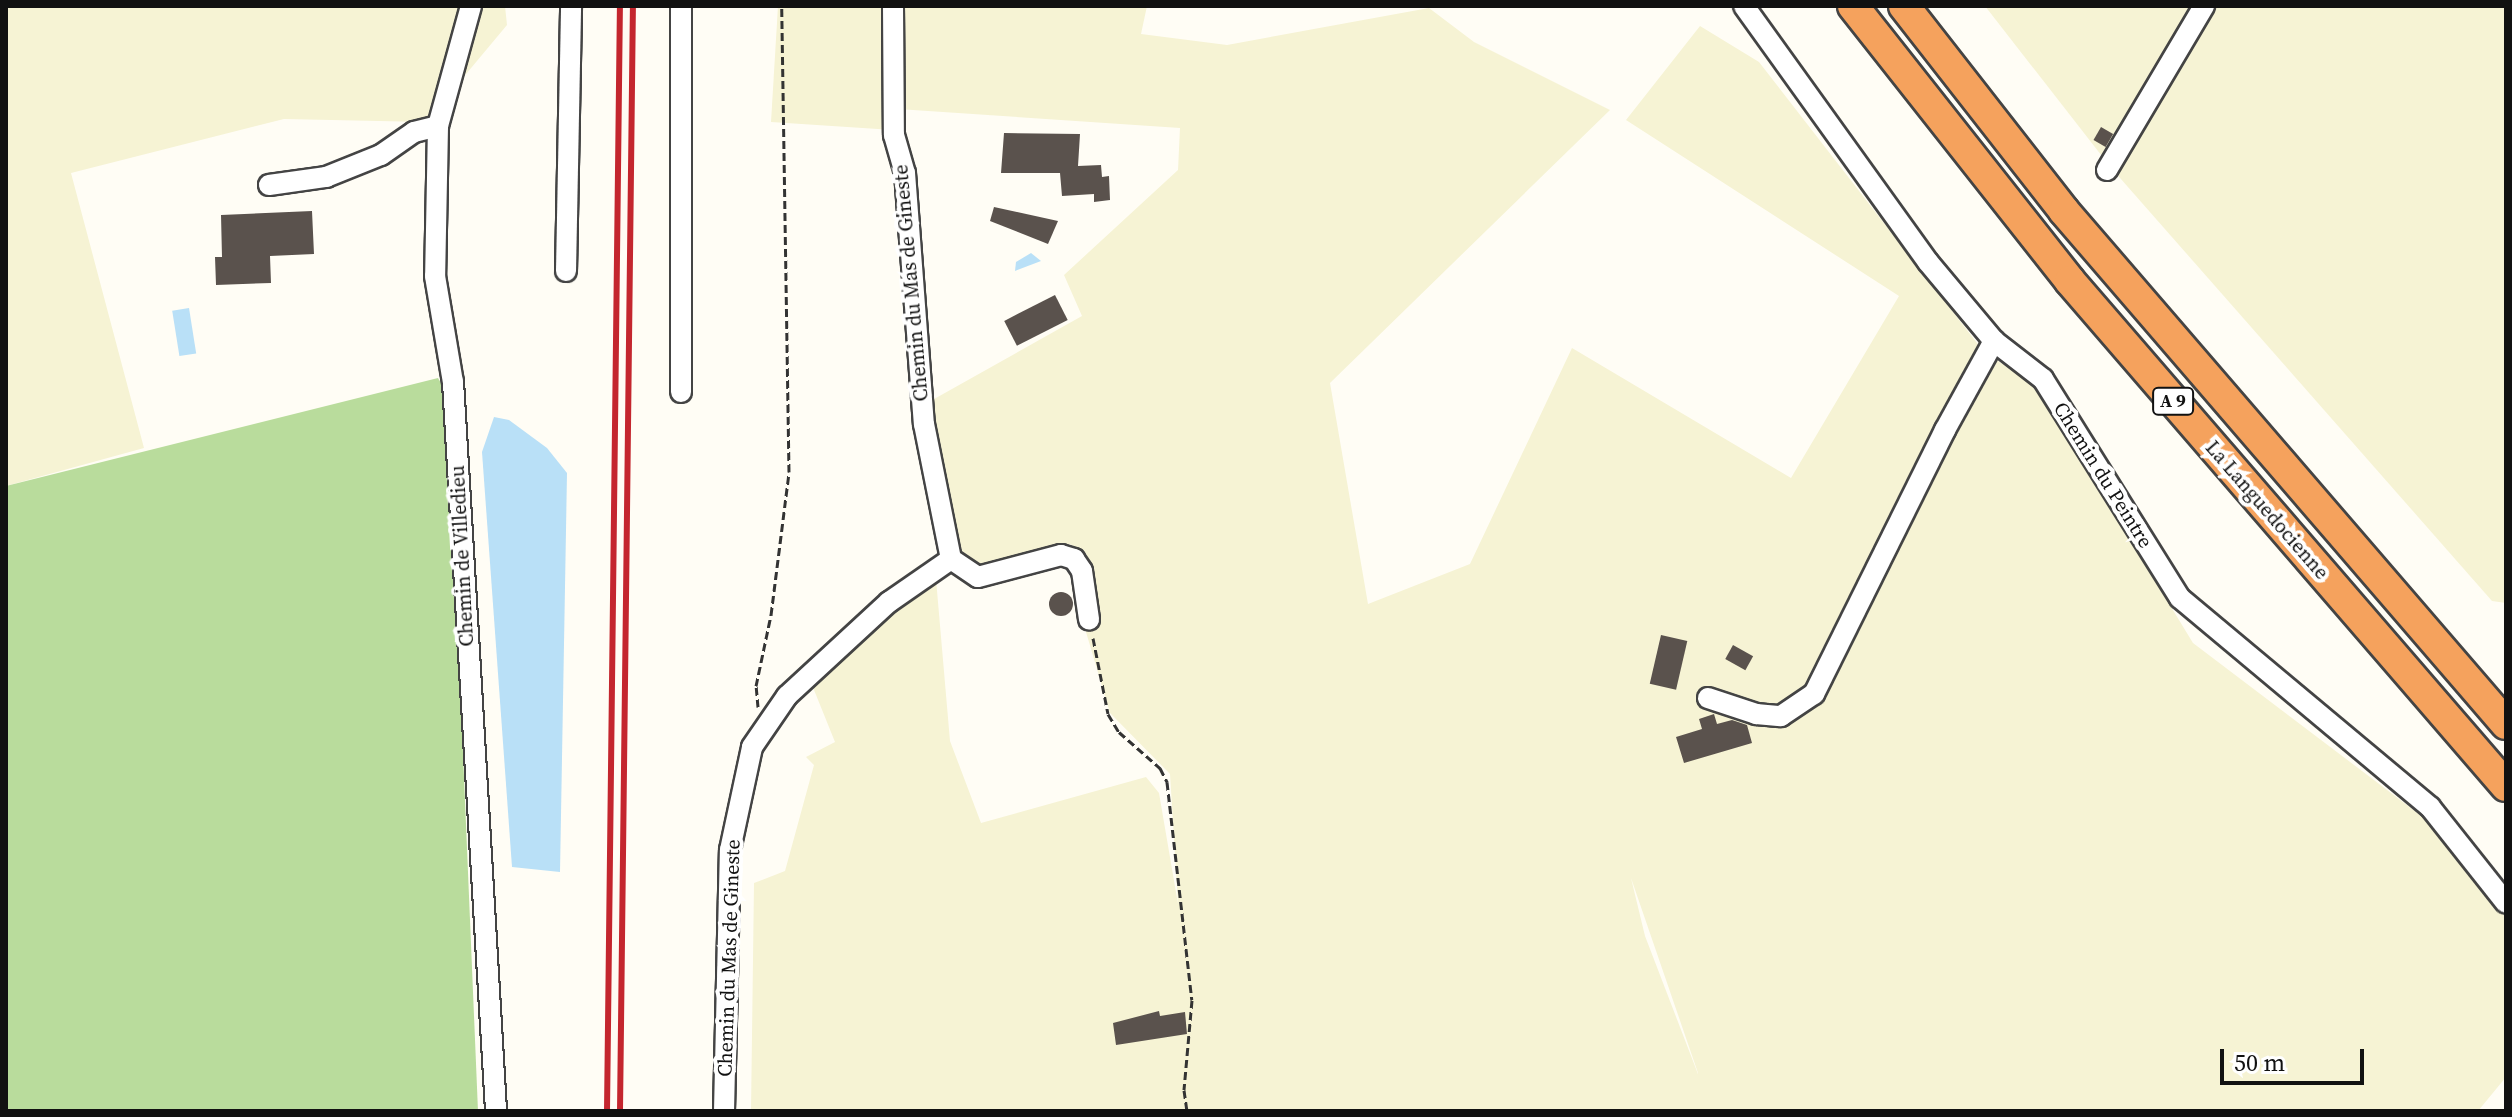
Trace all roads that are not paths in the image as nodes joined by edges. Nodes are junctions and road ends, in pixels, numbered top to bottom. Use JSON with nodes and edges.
{"nodes":[{"id":1,"x":471,"y":6,"type":"edge"},
{"id":2,"x":571,"y":6,"type":"edge"},
{"id":3,"x":681,"y":6,"type":"edge"},
{"id":4,"x":893,"y":6,"type":"edge"},
{"id":5,"x":1744,"y":6,"type":"edge"},
{"id":6,"x":1853,"y":6,"type":"edge"},
{"id":7,"x":1904,"y":6,"type":"edge"},
{"id":8,"x":2204,"y":6,"type":"edge"},
{"id":9,"x":438,"y":126,"type":"junction"},
{"id":10,"x":2107,"y":170,"type":"dead end"},
{"id":11,"x":269,"y":185,"type":"dead end"},
{"id":12,"x":566,"y":271,"type":"dead end"},
{"id":13,"x":1994,"y":341,"type":"junction"},
{"id":14,"x":681,"y":392,"type":"dead end"},
{"id":15,"x":951,"y":559,"type":"junction"},
{"id":16,"x":1089,"y":619,"type":"road end"},
{"id":17,"x":1708,"y":698,"type":"dead end"},
{"id":18,"x":2506,"y":724,"type":"edge"},
{"id":19,"x":2506,"y":786,"type":"edge"},
{"id":20,"x":2506,"y":903,"type":"edge"},
{"id":21,"x":496,"y":1111,"type":"edge"},
{"id":22,"x":724,"y":1111,"type":"edge"}],
"edges":[{"from":1,"to":9,"type":"street","name":"Chemin de Villedieu"},
{"from":2,"to":12,"type":"street"},
{"from":3,"to":14,"type":"street"},
{"from":4,"to":15,"type":"street","name":"Chemin du Mas de Gineste"},
{"from":5,"to":13,"type":"street","name":"Chemin du Peintre"},
{"from":6,"to":19,"type":"highway","name":"La Languedocienne","number":"A 9"},
{"from":7,"to":18,"type":"highway","name":"La Languedocienne","number":"A 9"},
{"from":8,"to":10,"type":"street"},
{"from":9,"to":11,"type":"street"},
{"from":9,"to":21,"type":"street","name":"Chemin de Villedieu"},
{"from":13,"to":17,"type":"street"},
{"from":13,"to":20,"type":"street","name":"Chemin du Peintre"},
{"from":15,"to":16,"type":"street"},
{"from":15,"to":22,"type":"street","name":"Chemin du Mas de Gineste"}]}
